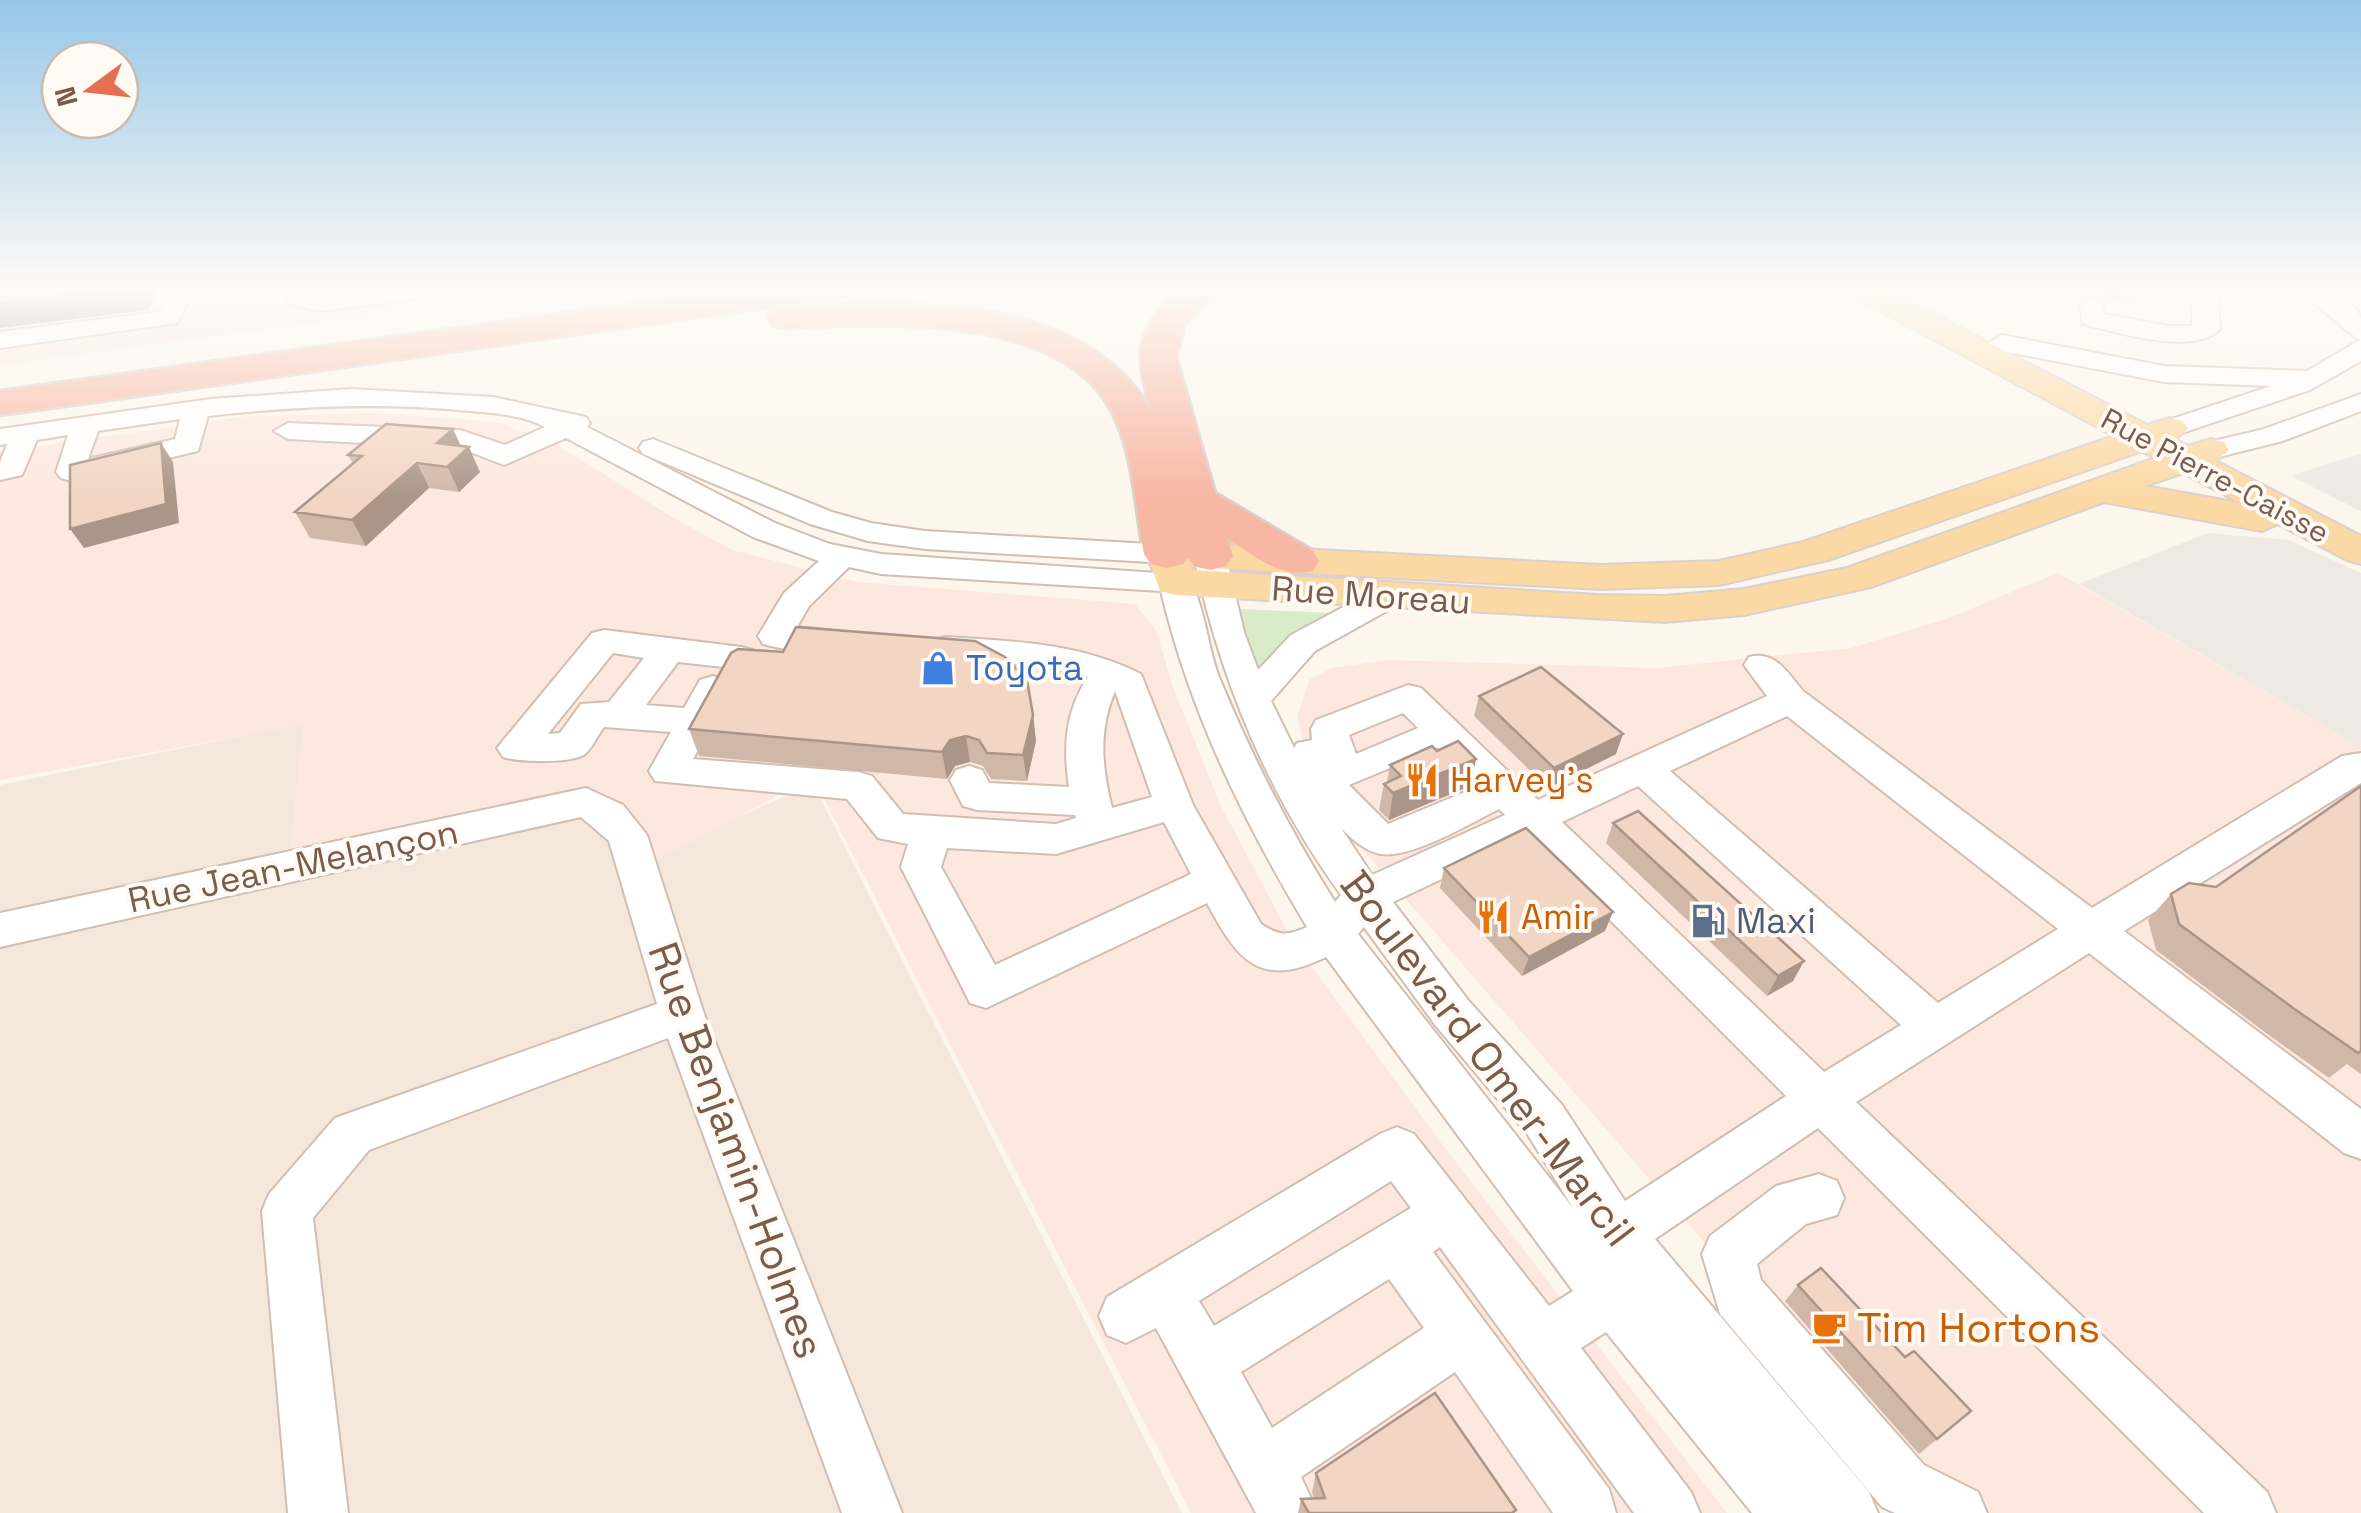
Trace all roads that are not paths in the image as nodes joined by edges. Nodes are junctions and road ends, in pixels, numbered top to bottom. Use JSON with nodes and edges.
{"nodes":[{"id":1,"x":145,"y":358,"type":"edge"},
{"id":2,"x":329,"y":358,"type":"edge"},
{"id":3,"x":1077,"y":358,"type":"edge"},
{"id":4,"x":1158,"y":358,"type":"edge"},
{"id":5,"x":1990,"y":358,"type":"edge"},
{"id":6,"x":2027,"y":358,"type":"edge"},
{"id":7,"x":2078,"y":358,"type":"edge"},
{"id":8,"x":2350,"y":358,"type":"edge"},
{"id":9,"x":0,"y":377,"type":"edge"},
{"id":10,"x":2308,"y":379,"type":"junction"},
{"id":11,"x":2054,"y":391,"type":"junction"},
{"id":12,"x":2361,"y":402,"type":"edge"},
{"id":13,"x":0,"y":403,"type":"edge"},
{"id":14,"x":196,"y":410,"type":"junction"},
{"id":15,"x":87,"y":424,"type":"junction"},
{"id":16,"x":572,"y":424,"type":"junction"},
{"id":17,"x":288,"y":432,"type":"dead end"},
{"id":18,"x":13,"y":435,"type":"edge"},
{"id":19,"x":2177,"y":444,"type":"junction"},
{"id":20,"x":0,"y":471,"type":"edge"},
{"id":21,"x":2050,"y":472,"type":"junction"},
{"id":22,"x":2102,"y":490,"type":"junction"},
{"id":23,"x":1196,"y":500,"type":"junction"},
{"id":24,"x":2361,"y":527,"type":"edge"},
{"id":25,"x":2315,"y":528,"type":"junction"},
{"id":26,"x":2361,"y":552,"type":"edge"},
{"id":27,"x":841,"y":557,"type":"junction"},
{"id":28,"x":1296,"y":561,"type":"junction"},
{"id":29,"x":1192,"y":569,"type":"junction"},
{"id":30,"x":1389,"y":596,"type":"junction"},
{"id":31,"x":775,"y":636,"type":"junction"},
{"id":32,"x":872,"y":643,"type":"edge"},
{"id":33,"x":910,"y":645,"type":"edge"},
{"id":34,"x":670,"y":650,"type":"junction"},
{"id":35,"x":741,"y":658,"type":"junction"},
{"id":36,"x":1761,"y":665,"type":"dead end"},
{"id":37,"x":1109,"y":673,"type":"junction"},
{"id":38,"x":1252,"y":699,"type":"junction"},
{"id":39,"x":1790,"y":700,"type":"junction"},
{"id":40,"x":618,"y":716,"type":"junction"},
{"id":41,"x":695,"y":721,"type":"junction"},
{"id":42,"x":1457,"y":728,"type":"junction"},
{"id":43,"x":1328,"y":730,"type":"junction"},
{"id":44,"x":1642,"y":768,"type":"junction"},
{"id":45,"x":2361,"y":768,"type":"edge"},
{"id":46,"x":969,"y":780,"type":"dead end"},
{"id":47,"x":586,"y":802,"type":"joint"},
{"id":48,"x":1174,"y":805,"type":"junction"},
{"id":49,"x":1532,"y":805,"type":"junction"},
{"id":50,"x":1095,"y":815,"type":"junction"},
{"id":51,"x":932,"y":832,"type":"junction"},
{"id":52,"x":1214,"y":882,"type":"junction"},
{"id":53,"x":1348,"y":915,"type":"junction"},
{"id":54,"x":0,"y":930,"type":"edge"},
{"id":55,"x":2090,"y":931,"type":"junction"},
{"id":56,"x":682,"y":1014,"type":"junction"},
{"id":57,"x":1935,"y":1028,"type":"junction"},
{"id":58,"x":1822,"y":1098,"type":"junction"},
{"id":59,"x":2361,"y":1137,"type":"edge"},
{"id":60,"x":1819,"y":1198,"type":"dead end"},
{"id":61,"x":1446,"y":1215,"type":"junction"},
{"id":62,"x":1397,"y":1246,"type":"junction"},
{"id":63,"x":1603,"y":1264,"type":"junction"},
{"id":64,"x":1461,"y":1335,"type":"junction"},
{"id":65,"x":1542,"y":1340,"type":"junction"},
{"id":66,"x":1205,"y":1363,"type":"junction"},
{"id":67,"x":1275,"y":1491,"type":"edge"},
{"id":68,"x":318,"y":1513,"type":"edge"},
{"id":69,"x":872,"y":1513,"type":"edge"},
{"id":70,"x":1584,"y":1513,"type":"edge"},
{"id":71,"x":1670,"y":1513,"type":"edge"},
{"id":72,"x":1790,"y":1513,"type":"edge"},
{"id":73,"x":1848,"y":1513,"type":"edge"},
{"id":74,"x":1957,"y":1513,"type":"edge"},
{"id":75,"x":2246,"y":1513,"type":"edge"}],
"edges":[{"from":1,"to":9,"type":"highway"},
{"from":2,"to":13,"type":"highway"},
{"from":3,"to":29,"type":"highway"},
{"from":4,"to":23,"type":"highway"},
{"from":5,"to":11,"type":"main road","name":"Rue Pierre-Caisse"},
{"from":6,"to":19,"type":"main road","name":"Rue Pierre-Caisse"},
{"from":7,"to":10,"type":"street"},
{"from":8,"to":10,"type":"street"},
{"from":10,"to":19,"type":"street"},
{"from":11,"to":19,"type":"main road","name":"Rue Pierre-Caisse"},
{"from":11,"to":21,"type":"main road"},
{"from":12,"to":19,"type":"street"},
{"from":14,"to":15,"type":"street","name":"Rue Moreau"},
{"from":14,"to":15,"type":"street"},
{"from":14,"to":16,"type":"street","name":"Rue Moreau"},
{"from":15,"to":18,"type":"street","name":"Rue Moreau"},
{"from":16,"to":17,"type":"street"},
{"from":16,"to":27,"type":"street","name":"Rue Moreau"},
{"from":16,"to":29,"type":"street","name":"Rue Moreau"},
{"from":18,"to":20,"type":"street"},
{"from":19,"to":21,"type":"main road","name":"Rue Moreau"},
{"from":19,"to":22,"type":"main road","name":"Rue Moreau"},
{"from":19,"to":24,"type":"main road","name":"Rue Pierre-Caisse"},
{"from":19,"to":25,"type":"main road","name":"Rue Pierre-Caisse"},
{"from":21,"to":28,"type":"main road","name":"Rue Moreau"},
{"from":22,"to":25,"type":"main road"},
{"from":22,"to":30,"type":"main road","name":"Rue Moreau"},
{"from":23,"to":28,"type":"highway"},
{"from":23,"to":29,"type":"highway"},
{"from":25,"to":26,"type":"main road","name":"Rue Pierre-Caisse"},
{"from":27,"to":29,"type":"street","name":"Rue Moreau"},
{"from":27,"to":31,"type":"street"},
{"from":28,"to":29,"type":"main road","name":"Rue Moreau"},
{"from":29,"to":30,"type":"main road","name":"Rue Moreau"},
{"from":29,"to":38,"type":"street","name":"Boulevard Omer-Marcil"},
{"from":29,"to":53,"type":"street","name":"Boulevard Omer-Marcil"},
{"from":30,"to":38,"type":"street"},
{"from":31,"to":32,"type":"street"},
{"from":31,"to":35,"type":"street"},
{"from":33,"to":37,"type":"street"},
{"from":34,"to":35,"type":"street"},
{"from":34,"to":40,"type":"street"},
{"from":34,"to":40,"type":"street"},
{"from":35,"to":41,"type":"street"},
{"from":36,"to":39,"type":"street"},
{"from":37,"to":48,"type":"street"},
{"from":37,"to":50,"type":"street"},
{"from":38,"to":53,"type":"street","name":"Boulevard Omer-Marcil"},
{"from":39,"to":44,"type":"street"},
{"from":39,"to":55,"type":"street"},
{"from":40,"to":41,"type":"street"},
{"from":41,"to":51,"type":"street"},
{"from":42,"to":43,"type":"street"},
{"from":42,"to":43,"type":"street"},
{"from":42,"to":49,"type":"street"},
{"from":42,"to":49,"type":"street"},
{"from":43,"to":49,"type":"street"},
{"from":44,"to":49,"type":"street"},
{"from":44,"to":57,"type":"street"},
{"from":45,"to":55,"type":"street"},
{"from":46,"to":50,"type":"street"},
{"from":47,"to":54,"type":"street","name":"Rue Jean-Melançon"},
{"from":47,"to":56,"type":"street","name":"Rue Benjamin-Holmes"},
{"from":48,"to":50,"type":"street"},
{"from":48,"to":52,"type":"street"},
{"from":49,"to":53,"type":"street"},
{"from":49,"to":58,"type":"street"},
{"from":50,"to":51,"type":"street"},
{"from":51,"to":52,"type":"street"},
{"from":52,"to":53,"type":"street"},
{"from":53,"to":63,"type":"street","name":"Boulevard Omer-Marcil"},
{"from":55,"to":57,"type":"street"},
{"from":55,"to":59,"type":"street"},
{"from":56,"to":68,"type":"street"},
{"from":56,"to":69,"type":"street","name":"Rue Benjamin-Holmes"},
{"from":57,"to":58,"type":"street"},
{"from":58,"to":63,"type":"street"},
{"from":58,"to":75,"type":"street"},
{"from":60,"to":74,"type":"street"},
{"from":61,"to":62,"type":"street"},
{"from":61,"to":65,"type":"street"},
{"from":61,"to":66,"type":"street"},
{"from":62,"to":64,"type":"street"},
{"from":62,"to":66,"type":"street"},
{"from":63,"to":65,"type":"street"},
{"from":63,"to":72,"type":"street","name":"Boulevard Omer-Marcil"},
{"from":63,"to":73,"type":"street","name":"Boulevard Omer-Marcil"},
{"from":64,"to":67,"type":"street"},
{"from":64,"to":70,"type":"street"},
{"from":65,"to":71,"type":"street"},
{"from":66,"to":67,"type":"street"}]}
